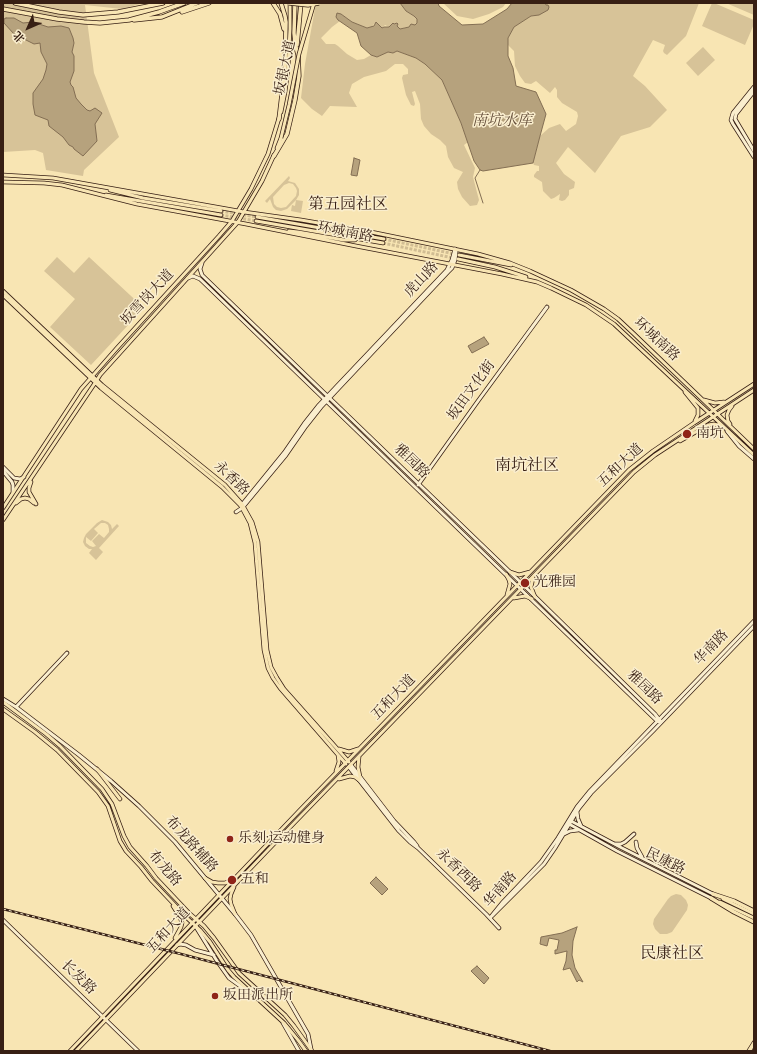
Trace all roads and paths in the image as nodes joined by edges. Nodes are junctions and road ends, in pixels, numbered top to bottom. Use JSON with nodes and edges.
{"nodes":[{"id":1,"x":15,"y":3,"type":"edge"},
{"id":2,"x":164,"y":3,"type":"edge"},
{"id":3,"x":184,"y":3,"type":"edge"},
{"id":4,"x":197,"y":3,"type":"edge"},
{"id":5,"x":209,"y":3,"type":"edge"},
{"id":6,"x":273,"y":3,"type":"edge"},
{"id":7,"x":281,"y":3,"type":"edge"},
{"id":8,"x":289,"y":3,"type":"edge"},
{"id":9,"x":296,"y":3,"type":"edge"},
{"id":10,"x":301,"y":3,"type":"edge"},
{"id":11,"x":314,"y":3,"type":"edge"},
{"id":12,"x":319,"y":3,"type":"edge"},
{"id":13,"x":3,"y":9,"type":"edge"},
{"id":14,"x":171,"y":14,"type":"junction"},
{"id":15,"x":129,"y":20,"type":"junction"},
{"id":16,"x":285,"y":32,"type":"junction"},
{"id":17,"x":296,"y":48,"type":"junction"},
{"id":18,"x":754,"y":86,"type":"edge"},
{"id":19,"x":754,"y":91,"type":"edge"},
{"id":20,"x":285,"y":92,"type":"joint"},
{"id":21,"x":279,"y":118,"type":"junction"},
{"id":22,"x":281,"y":138,"type":"joint"},
{"id":23,"x":754,"y":151,"type":"edge"},
{"id":24,"x":274,"y":156,"type":"junction"},
{"id":25,"x":754,"y":157,"type":"edge"},
{"id":26,"x":3,"y":176,"type":"edge"},
{"id":27,"x":3,"y":182,"type":"edge"},
{"id":28,"x":85,"y":183,"type":"junction"},
{"id":29,"x":80,"y":189,"type":"junction"},
{"id":30,"x":238,"y":211,"type":"junction"},
{"id":31,"x":244,"y":212,"type":"junction"},
{"id":32,"x":302,"y":220,"type":"junction"},
{"id":33,"x":232,"y":221,"type":"junction"},
{"id":34,"x":238,"y":222,"type":"junction"},
{"id":35,"x":277,"y":230,"type":"junction"},
{"id":36,"x":353,"y":234,"type":"junction"},
{"id":37,"x":384,"y":239,"type":"tunnel mouth"},
{"id":38,"x":364,"y":240,"type":"junction"},
{"id":39,"x":383,"y":243,"type":"tunnel mouth"},
{"id":40,"x":455,"y":249,"type":"junction"},
{"id":41,"x":459,"y":255,"type":"tunnel mouth"},
{"id":42,"x":458,"y":259,"type":"tunnel mouth"},
{"id":43,"x":202,"y":263,"type":"junction"},
{"id":44,"x":452,"y":264,"type":"junction"},
{"id":45,"x":530,"y":271,"type":"junction"},
{"id":46,"x":188,"y":278,"type":"junction"},
{"id":47,"x":537,"y":282,"type":"junction"},
{"id":48,"x":3,"y":291,"type":"edge"},
{"id":49,"x":3,"y":295,"type":"edge"},
{"id":50,"x":547,"y":307,"type":"dead end"},
{"id":51,"x":91,"y":377,"type":"junction"},
{"id":52,"x":96,"y":382,"type":"junction"},
{"id":53,"x":686,"y":384,"type":"junction"},
{"id":54,"x":754,"y":384,"type":"edge"},
{"id":55,"x":682,"y":388,"type":"junction"},
{"id":56,"x":754,"y":390,"type":"edge"},
{"id":57,"x":700,"y":397,"type":"junction"},
{"id":58,"x":327,"y":398,"type":"junction"},
{"id":59,"x":727,"y":401,"type":"junction"},
{"id":60,"x":736,"y":402,"type":"junction"},
{"id":61,"x":713,"y":410,"type":"junction"},
{"id":62,"x":709,"y":413,"type":"junction"},
{"id":63,"x":717,"y":414,"type":"junction"},
{"id":64,"x":712,"y":417,"type":"junction"},
{"id":65,"x":694,"y":423,"type":"junction"},
{"id":66,"x":732,"y":428,"type":"junction"},
{"id":67,"x":726,"y":429,"type":"junction"},
{"id":68,"x":669,"y":446,"type":"junction"},
{"id":69,"x":754,"y":449,"type":"edge"},
{"id":70,"x":754,"y":455,"type":"edge"},
{"id":71,"x":754,"y":460,"type":"edge"},
{"id":72,"x":3,"y":467,"type":"edge"},
{"id":73,"x":3,"y":471,"type":"edge"},
{"id":74,"x":25,"y":476,"type":"junction"},
{"id":75,"x":33,"y":477,"type":"junction"},
{"id":76,"x":419,"y":484,"type":"junction"},
{"id":77,"x":416,"y":488,"type":"junction"},
{"id":78,"x":13,"y":494,"type":"junction"},
{"id":79,"x":13,"y":505,"type":"junction"},
{"id":80,"x":242,"y":506,"type":"junction"},
{"id":81,"x":3,"y":508,"type":"edge"},
{"id":82,"x":3,"y":520,"type":"edge"},
{"id":83,"x":498,"y":560,"type":"junction"},
{"id":84,"x":495,"y":564,"type":"junction"},
{"id":85,"x":533,"y":570,"type":"junction"},
{"id":86,"x":510,"y":572,"type":"junction"},
{"id":87,"x":506,"y":574,"type":"junction"},
{"id":88,"x":535,"y":575,"type":"junction"},
{"id":89,"x":520,"y":582,"type":"junction"},
{"id":90,"x":517,"y":585,"type":"junction"},
{"id":91,"x":524,"y":586,"type":"junction"},
{"id":92,"x":521,"y":589,"type":"junction"},
{"id":93,"x":536,"y":597,"type":"junction"},
{"id":94,"x":505,"y":598,"type":"junction"},
{"id":95,"x":532,"y":599,"type":"junction"},
{"id":96,"x":509,"y":601,"type":"junction"},
{"id":97,"x":754,"y":621,"type":"edge"},
{"id":98,"x":754,"y":626,"type":"edge"},
{"id":99,"x":67,"y":653,"type":"dead end"},
{"id":100,"x":3,"y":700,"type":"edge"},
{"id":101,"x":16,"y":707,"type":"junction"},
{"id":102,"x":3,"y":709,"type":"edge"},
{"id":103,"x":658,"y":720,"type":"junction"},
{"id":104,"x":661,"y":722,"type":"junction"},
{"id":105,"x":335,"y":746,"type":"junction"},
{"id":106,"x":361,"y":747,"type":"junction"},
{"id":107,"x":365,"y":750,"type":"junction"},
{"id":108,"x":336,"y":752,"type":"junction"},
{"id":109,"x":362,"y":754,"type":"junction"},
{"id":110,"x":347,"y":762,"type":"junction"},
{"id":111,"x":350,"y":766,"type":"junction"},
{"id":112,"x":97,"y":769,"type":"junction"},
{"id":113,"x":333,"y":776,"type":"junction"},
{"id":114,"x":360,"y":778,"type":"junction"},
{"id":115,"x":335,"y":781,"type":"junction"},
{"id":116,"x":120,"y":798,"type":"dead end"},
{"id":117,"x":577,"y":812,"type":"junction"},
{"id":118,"x":569,"y":822,"type":"junction"},
{"id":119,"x":582,"y":830,"type":"junction"},
{"id":120,"x":634,"y":834,"type":"dead end"},
{"id":121,"x":563,"y":835,"type":"junction"},
{"id":122,"x":636,"y":842,"type":"dead end"},
{"id":123,"x":613,"y":844,"type":"junction"},
{"id":124,"x":643,"y":858,"type":"junction"},
{"id":125,"x":205,"y":878,"type":"junction"},
{"id":126,"x":233,"y":879,"type":"junction"},
{"id":127,"x":237,"y":883,"type":"junction"},
{"id":128,"x":689,"y":884,"type":"junction"},
{"id":129,"x":219,"y":894,"type":"junction"},
{"id":130,"x":712,"y":896,"type":"junction"},
{"id":131,"x":222,"y":898,"type":"junction"},
{"id":132,"x":169,"y":899,"type":"junction"},
{"id":133,"x":754,"y":913,"type":"edge"},
{"id":134,"x":235,"y":914,"type":"junction"},
{"id":135,"x":490,"y":918,"type":"junction"},
{"id":136,"x":754,"y":918,"type":"edge"},
{"id":137,"x":196,"y":919,"type":"junction"},
{"id":138,"x":3,"y":920,"type":"edge"},
{"id":139,"x":199,"y":922,"type":"junction"},
{"id":140,"x":754,"y":922,"type":"edge"},
{"id":141,"x":192,"y":923,"type":"junction"},
{"id":142,"x":196,"y":926,"type":"junction"},
{"id":143,"x":499,"y":928,"type":"dead end"},
{"id":144,"x":174,"y":942,"type":"junction"},
{"id":145,"x":177,"y":945,"type":"junction"},
{"id":146,"x":214,"y":955,"type":"junction"},
{"id":147,"x":252,"y":994,"type":"junction"},
{"id":148,"x":104,"y":1018,"type":"junction"},
{"id":149,"x":281,"y":1019,"type":"junction"},
{"id":150,"x":754,"y":1044,"type":"edge"},
{"id":151,"x":312,"y":1050,"type":"edge"},
{"id":152,"x":70,"y":1051,"type":"edge"},
{"id":153,"x":76,"y":1051,"type":"edge"},
{"id":154,"x":138,"y":1051,"type":"edge"},
{"id":155,"x":299,"y":1051,"type":"edge"},
{"id":156,"x":306,"y":1051,"type":"edge"},
{"id":157,"x":749,"y":1051,"type":"edge"}],
"edges":[{"from":1,"to":2,"type":"highway"},
{"from":3,"to":15,"type":"highway"},
{"from":4,"to":14,"type":"highway"},
{"from":5,"to":14,"type":"highway"},
{"from":6,"to":16,"type":"highway"},
{"from":7,"to":16,"type":"highway"},
{"from":8,"to":12,"type":"highway","bridge":true},
{"from":8,"to":20,"type":"main road","name":"坂银大道"},
{"from":9,"to":17,"type":"highway"},
{"from":10,"to":17,"type":"highway"},
{"from":11,"to":22,"type":"main road","name":"坂银大道","bridge":true},
{"from":13,"to":15,"type":"highway"},
{"from":14,"to":15,"type":"highway"},
{"from":16,"to":21,"type":"highway"},
{"from":17,"to":24,"type":"highway"},
{"from":18,"to":25,"type":"main road"},
{"from":19,"to":23,"type":"main road"},
{"from":20,"to":21,"type":"main road","name":"坂雪岗大道"},
{"from":21,"to":30,"type":"main road","name":"坂雪岗大道"},
{"from":22,"to":24,"type":"main road","name":"坂雪岗大道"},
{"from":24,"to":31,"type":"main road","name":"坂雪岗大道"},
{"from":26,"to":28,"type":"main road","name":"环城南路"},
{"from":27,"to":29,"type":"main road","name":"环城南路"},
{"from":28,"to":29,"type":"main road","name":"环城南路"},
{"from":28,"to":30,"type":"main road","name":"环城南路"},
{"from":29,"to":33,"type":"main road","name":"环城南路"},
{"from":30,"to":31,"type":"main road","name":"环城南路"},
{"from":30,"to":33,"type":"main road","name":"坂雪岗大道"},
{"from":31,"to":32,"type":"main road","name":"环城南路"},
{"from":31,"to":34,"type":"main road","name":"坂雪岗大道"},
{"from":32,"to":36,"type":"main road"},
{"from":32,"to":40,"type":"main road","name":"环城南路"},
{"from":33,"to":34,"type":"main road","name":"环城南路"},
{"from":33,"to":51,"type":"main road","name":"坂雪岗大道"},
{"from":34,"to":35,"type":"main road","name":"环城南路"},
{"from":34,"to":43,"type":"main road","name":"坂雪岗大道"},
{"from":35,"to":38,"type":"main road"},
{"from":35,"to":44,"type":"main road","name":"环城南路"},
{"from":36,"to":37,"type":"main road","name":"环城南路"},
{"from":36,"to":38,"type":"main road","name":"环城南路"},
{"from":38,"to":39,"type":"main road","name":"环城南路"},
{"from":40,"to":44,"type":"main road","name":"虎山路"},
{"from":40,"to":45,"type":"main road","name":"环城南路"},
{"from":41,"to":45,"type":"main road","name":"环城南路"},
{"from":42,"to":47,"type":"main road","name":"环城南路"},
{"from":43,"to":46,"type":"main road","name":"坂雪岗大道"},
{"from":43,"to":58,"type":"main road","name":"雅园路"},
{"from":44,"to":47,"type":"main road","name":"环城南路"},
{"from":44,"to":58,"type":"main road","name":"虎山路"},
{"from":45,"to":53,"type":"main road","name":"环城南路"},
{"from":46,"to":52,"type":"main road","name":"坂雪岗大道"},
{"from":46,"to":58,"type":"main road","name":"雅园路"},
{"from":47,"to":55,"type":"main road","name":"环城南路"},
{"from":48,"to":51,"type":"main road","name":"永香路"},
{"from":49,"to":51,"type":"main road","name":"永香路"},
{"from":50,"to":76,"type":"main road","name":"坂田文化街"},
{"from":51,"to":52,"type":"main road","name":"永香路"},
{"from":51,"to":74,"type":"main road","name":"坂雪岗大道"},
{"from":52,"to":75,"type":"main road","name":"坂雪岗大道"},
{"from":52,"to":80,"type":"main road","name":"永香路"},
{"from":53,"to":55,"type":"main road"},
{"from":53,"to":57,"type":"main road","name":"环城南路"},
{"from":54,"to":59,"type":"main road","name":"五和大道"},
{"from":55,"to":62,"type":"main road","name":"环城南路"},
{"from":55,"to":65,"type":"main road"},
{"from":56,"to":60,"type":"main road","name":"五和大道"},
{"from":57,"to":59,"type":"main road"},
{"from":57,"to":61,"type":"main road","name":"环城南路"},
{"from":58,"to":76,"type":"main road","name":"雅园路"},
{"from":58,"to":77,"type":"main road","name":"雅园路"},
{"from":58,"to":80,"type":"main road","name":"虎山路"},
{"from":59,"to":61,"type":"main road","name":"五和大道"},
{"from":60,"to":63,"type":"main road","name":"五和大道"},
{"from":60,"to":66,"type":"main road"},
{"from":61,"to":62,"type":"main road","name":"五和大道"},
{"from":61,"to":63,"type":"main road","name":"环城南路"},
{"from":62,"to":64,"type":"main road","name":"环城南路"},
{"from":62,"to":65,"type":"main road","name":"五和大道"},
{"from":63,"to":64,"type":"main road","name":"五和大道"},
{"from":63,"to":66,"type":"main road","name":"环城南路"},
{"from":64,"to":67,"type":"main road","name":"环城南路"},
{"from":64,"to":68,"type":"main road","name":"五和大道"},
{"from":65,"to":85,"type":"main road","name":"五和大道"},
{"from":66,"to":69,"type":"main road","name":"环城南路"},
{"from":67,"to":68,"type":"main road"},
{"from":67,"to":70,"type":"main road","name":"环城南路"},
{"from":67,"to":71,"type":"main road"},
{"from":68,"to":88,"type":"main road","name":"五和大道"},
{"from":72,"to":74,"type":"main road"},
{"from":73,"to":78,"type":"main road"},
{"from":74,"to":78,"type":"main road","name":"坂雪岗大道"},
{"from":75,"to":79,"type":"main road","name":"坂雪岗大道"},
{"from":75,"to":79,"type":"main road"},
{"from":76,"to":77,"type":"main road","name":"坂田文化街"},
{"from":76,"to":83,"type":"main road","name":"雅园路"},
{"from":77,"to":84,"type":"main road","name":"雅园路"},
{"from":78,"to":81,"type":"main road","name":"坂雪岗大道"},
{"from":79,"to":82,"type":"main road","name":"坂雪岗大道"},
{"from":80,"to":105,"type":"main road","name":"永香路"},
{"from":80,"to":108,"type":"main road","name":"永香路"},
{"from":83,"to":84,"type":"main road"},
{"from":83,"to":86,"type":"main road","name":"雅园路"},
{"from":84,"to":87,"type":"main road","name":"雅园路"},
{"from":85,"to":86,"type":"main road"},
{"from":85,"to":89,"type":"main road","name":"五和大道"},
{"from":86,"to":89,"type":"main road","name":"雅园路"},
{"from":87,"to":90,"type":"main road","name":"雅园路"},
{"from":87,"to":94,"type":"main road"},
{"from":88,"to":91,"type":"main road","name":"五和大道"},
{"from":88,"to":93,"type":"main road"},
{"from":89,"to":90,"type":"main road","name":"五和大道"},
{"from":89,"to":91,"type":"main road","name":"雅园路"},
{"from":90,"to":92,"type":"main road","name":"雅园路"},
{"from":90,"to":94,"type":"main road","name":"五和大道"},
{"from":91,"to":92,"type":"main road","name":"五和大道"},
{"from":91,"to":93,"type":"main road","name":"雅园路"},
{"from":92,"to":95,"type":"main road","name":"雅园路"},
{"from":92,"to":96,"type":"main road","name":"五和大道"},
{"from":93,"to":103,"type":"main road","name":"雅园路"},
{"from":94,"to":106,"type":"main road","name":"五和大道"},
{"from":95,"to":96,"type":"main road"},
{"from":95,"to":103,"type":"main road","name":"雅园路"},
{"from":96,"to":107,"type":"main road","name":"五和大道"},
{"from":97,"to":103,"type":"main road","name":"华南路"},
{"from":98,"to":104,"type":"main road","name":"华南路"},
{"from":99,"to":101,"type":"main road"},
{"from":100,"to":101,"type":"main road","name":"布龙路辅路"},
{"from":100,"to":137,"type":"main road","name":"布龙路"},
{"from":101,"to":112,"type":"main road","name":"布龙路辅路"},
{"from":102,"to":132,"type":"main road","name":"布龙路"},
{"from":103,"to":104,"type":"main road","name":"雅园路"},
{"from":103,"to":118,"type":"main road","name":"华南路"},
{"from":104,"to":117,"type":"main road","name":"华南路"},
{"from":105,"to":106,"type":"main road"},
{"from":105,"to":110,"type":"main road","name":"永香路"},
{"from":106,"to":107,"type":"main road"},
{"from":106,"to":110,"type":"main road","name":"五和大道"},
{"from":107,"to":109,"type":"main road","name":"五和大道"},
{"from":108,"to":110,"type":"main road","name":"永香路"},
{"from":108,"to":113,"type":"main road"},
{"from":109,"to":111,"type":"main road","name":"五和大道"},
{"from":109,"to":114,"type":"main road"},
{"from":110,"to":111,"type":"main road","name":"永香路"},
{"from":110,"to":113,"type":"main road","name":"五和大道"},
{"from":111,"to":114,"type":"main road","name":"永香西路"},
{"from":111,"to":115,"type":"main road","name":"五和大道"},
{"from":112,"to":116,"type":"main road"},
{"from":112,"to":125,"type":"main road","name":"布龙路辅路"},
{"from":113,"to":115,"type":"main road"},
{"from":113,"to":126,"type":"main road","name":"五和大道"},
{"from":114,"to":115,"type":"main road"},
{"from":114,"to":135,"type":"main road","name":"永香西路"},
{"from":115,"to":127,"type":"main road","name":"五和大道"},
{"from":117,"to":118,"type":"main road","name":"华南路"},
{"from":117,"to":119,"type":"main road"},
{"from":118,"to":119,"type":"main road","name":"民康路"},
{"from":118,"to":121,"type":"main road","name":"华南路"},
{"from":118,"to":135,"type":"main road","name":"华南路"},
{"from":119,"to":121,"type":"main road"},
{"from":119,"to":123,"type":"main road","name":"民康路"},
{"from":119,"to":128,"type":"main road","name":"民康路"},
{"from":120,"to":123,"type":"main road"},
{"from":121,"to":135,"type":"main road","name":"华南路"},
{"from":122,"to":124,"type":"main road"},
{"from":123,"to":124,"type":"main road","name":"民康路"},
{"from":124,"to":128,"type":"main road","name":"民康路"},
{"from":125,"to":126,"type":"main road"},
{"from":125,"to":129,"type":"main road","name":"布龙路辅路"},
{"from":126,"to":129,"type":"main road","name":"五和大道"},
{"from":127,"to":131,"type":"main road","name":"五和大道"},
{"from":127,"to":134,"type":"main road"},
{"from":128,"to":130,"type":"main road","name":"民康路"},
{"from":129,"to":131,"type":"main road","name":"布龙路辅路"},
{"from":129,"to":137,"type":"main road","name":"五和大道"},
{"from":130,"to":133,"type":"highway"},
{"from":130,"to":136,"type":"main road","name":"民康路"},
{"from":130,"to":140,"type":"highway"},
{"from":131,"to":134,"type":"main road","name":"布龙路辅路"},
{"from":131,"to":139,"type":"main road","name":"五和大道"},
{"from":132,"to":141,"type":"main road","name":"布龙路"},
{"from":132,"to":144,"type":"main road"},
{"from":134,"to":151,"type":"main road","name":"布龙路辅路"},
{"from":135,"to":143,"type":"main road","name":"永香西路"},
{"from":137,"to":139,"type":"main road","name":"布龙路"},
{"from":137,"to":141,"type":"main road","name":"五和大道"},
{"from":138,"to":148,"type":"main road","name":"长发路"},
{"from":139,"to":142,"type":"main road","name":"五和大道"},
{"from":139,"to":151,"type":"main road","name":"布龙路"},
{"from":141,"to":142,"type":"main road","name":"布龙路"},
{"from":141,"to":144,"type":"main road","name":"五和大道"},
{"from":142,"to":145,"type":"main road","name":"五和大道"},
{"from":142,"to":146,"type":"main road"},
{"from":142,"to":147,"type":"main road","name":"布龙路"},
{"from":144,"to":148,"type":"main road","name":"五和大道"},
{"from":145,"to":146,"type":"main road"},
{"from":145,"to":148,"type":"main road","name":"五和大道"},
{"from":146,"to":147,"type":"main road"},
{"from":147,"to":149,"type":"main road","name":"布龙路"},
{"from":148,"to":152,"type":"main road","name":"五和大道"},
{"from":148,"to":153,"type":"main road","name":"五和大道"},
{"from":148,"to":154,"type":"main road","name":"长发路"},
{"from":149,"to":155,"type":"main road"},
{"from":149,"to":156,"type":"main road","name":"布龙路"},
{"from":150,"to":157,"type":"highway"}]}
